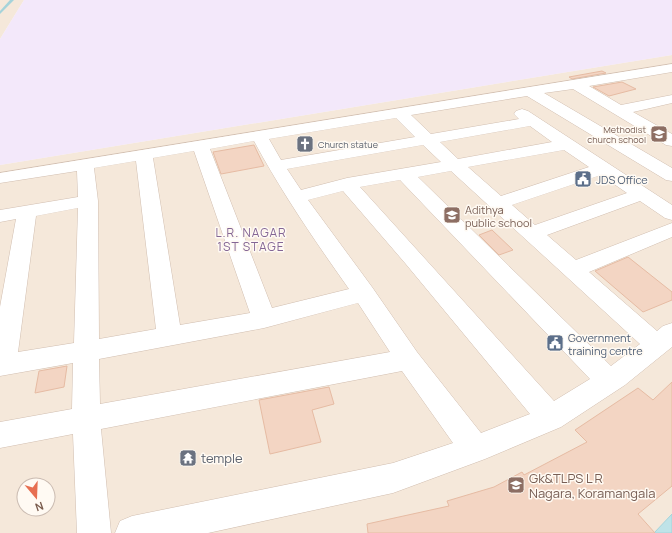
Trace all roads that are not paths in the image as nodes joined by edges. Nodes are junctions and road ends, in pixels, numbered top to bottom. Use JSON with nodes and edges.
{"nodes":[{"id":1,"x":672,"y":68,"type":"edge"},
{"id":2,"x":656,"y":71,"type":"junction"},
{"id":3,"x":672,"y":79,"type":"edge"},
{"id":4,"x":575,"y":84,"type":"junction"},
{"id":5,"x":531,"y":92,"type":"junction"},
{"id":6,"x":495,"y":97,"type":"junction"},
{"id":7,"x":672,"y":100,"type":"edge"},
{"id":8,"x":619,"y":110,"type":"junction"},
{"id":9,"x":400,"y":113,"type":"junction"},
{"id":10,"x":534,"y":121,"type":"junction"},
{"id":11,"x":672,"y":125,"type":"edge"},
{"id":12,"x":652,"y":130,"type":"junction"},
{"id":13,"x":259,"y":136,"type":"junction"},
{"id":14,"x":426,"y":140,"type":"junction"},
{"id":15,"x":672,"y":140,"type":"edge"},
{"id":16,"x":568,"y":144,"type":"junction"},
{"id":17,"x":200,"y":145,"type":"junction"},
{"id":18,"x":144,"y":156,"type":"junction"},
{"id":19,"x":84,"y":164,"type":"junction"},
{"id":20,"x":452,"y":164,"type":"junction"},
{"id":21,"x":276,"y":166,"type":"junction"},
{"id":22,"x":604,"y":168,"type":"junction"},
{"id":23,"x":404,"y":173,"type":"junction"},
{"id":24,"x":672,"y":176,"type":"edge"},
{"id":25,"x":0,"y":178,"type":"edge"},
{"id":26,"x":346,"y":184,"type":"junction"},
{"id":27,"x":642,"y":194,"type":"junction"},
{"id":28,"x":296,"y":197,"type":"junction"},
{"id":29,"x":88,"y":201,"type":"junction"},
{"id":30,"x":498,"y":203,"type":"junction"},
{"id":31,"x":27,"y":211,"type":"junction"},
{"id":32,"x":672,"y":214,"type":"edge"},
{"id":33,"x":0,"y":216,"type":"edge"},
{"id":34,"x":672,"y":229,"type":"edge"},
{"id":35,"x":531,"y":233,"type":"junction"},
{"id":36,"x":573,"y":270,"type":"junction"},
{"id":37,"x":364,"y":293,"type":"junction"},
{"id":38,"x":264,"y":319,"type":"junction"},
{"id":39,"x":169,"y":337,"type":"junction"},
{"id":40,"x":664,"y":339,"type":"edge"},
{"id":41,"x":87,"y":350,"type":"junction"},
{"id":42,"x":408,"y":358,"type":"junction"},
{"id":43,"x":1,"y":364,"type":"edge"},
{"id":44,"x":609,"y":381,"type":"junction"},
{"id":45,"x":551,"y":418,"type":"junction"},
{"id":46,"x":86,"y":419,"type":"junction"},
{"id":47,"x":0,"y":435,"type":"edge"},
{"id":48,"x":475,"y":450,"type":"junction"},
{"id":49,"x":94,"y":533,"type":"edge"},
{"id":50,"x":132,"y":533,"type":"edge"}],
"edges":[{"from":1,"to":2,"type":"street"},
{"from":2,"to":3,"type":"street"},
{"from":2,"to":4,"type":"street"},
{"from":4,"to":5,"type":"street"},
{"from":4,"to":8,"type":"street"},
{"from":5,"to":6,"type":"street"},
{"from":5,"to":24,"type":"street"},
{"from":6,"to":9,"type":"street"},
{"from":6,"to":10,"type":"street"},
{"from":7,"to":8,"type":"street"},
{"from":8,"to":12,"type":"street"},
{"from":9,"to":13,"type":"street"},
{"from":9,"to":14,"type":"street"},
{"from":10,"to":14,"type":"street"},
{"from":10,"to":16,"type":"street"},
{"from":11,"to":12,"type":"street"},
{"from":12,"to":15,"type":"street"},
{"from":13,"to":17,"type":"street"},
{"from":13,"to":21,"type":"street"},
{"from":14,"to":20,"type":"street"},
{"from":14,"to":21,"type":"street"},
{"from":16,"to":20,"type":"street"},
{"from":16,"to":22,"type":"street"},
{"from":17,"to":18,"type":"street"},
{"from":17,"to":38,"type":"street"},
{"from":18,"to":19,"type":"street"},
{"from":18,"to":39,"type":"street"},
{"from":19,"to":25,"type":"street"},
{"from":19,"to":29,"type":"street"},
{"from":20,"to":23,"type":"street"},
{"from":20,"to":30,"type":"street"},
{"from":21,"to":28,"type":"street"},
{"from":22,"to":27,"type":"street"},
{"from":22,"to":30,"type":"street"},
{"from":23,"to":26,"type":"street"},
{"from":23,"to":44,"type":"street"},
{"from":26,"to":28,"type":"street"},
{"from":26,"to":45,"type":"street"},
{"from":27,"to":32,"type":"street"},
{"from":27,"to":35,"type":"street"},
{"from":28,"to":37,"type":"street"},
{"from":29,"to":31,"type":"street"},
{"from":29,"to":41,"type":"street"},
{"from":30,"to":35,"type":"street"},
{"from":31,"to":33,"type":"street"},
{"from":31,"to":43,"type":"street"},
{"from":34,"to":36,"type":"street"},
{"from":35,"to":36,"type":"street"},
{"from":36,"to":40,"type":"street"},
{"from":37,"to":38,"type":"street"},
{"from":37,"to":42,"type":"street"},
{"from":38,"to":39,"type":"street"},
{"from":39,"to":41,"type":"street"},
{"from":40,"to":44,"type":"street"},
{"from":41,"to":43,"type":"street"},
{"from":41,"to":46,"type":"street"},
{"from":42,"to":46,"type":"street"},
{"from":42,"to":48,"type":"street"},
{"from":44,"to":45,"type":"street"},
{"from":45,"to":48,"type":"street"},
{"from":46,"to":47,"type":"street"},
{"from":46,"to":49,"type":"street"},
{"from":48,"to":50,"type":"street"}]}
